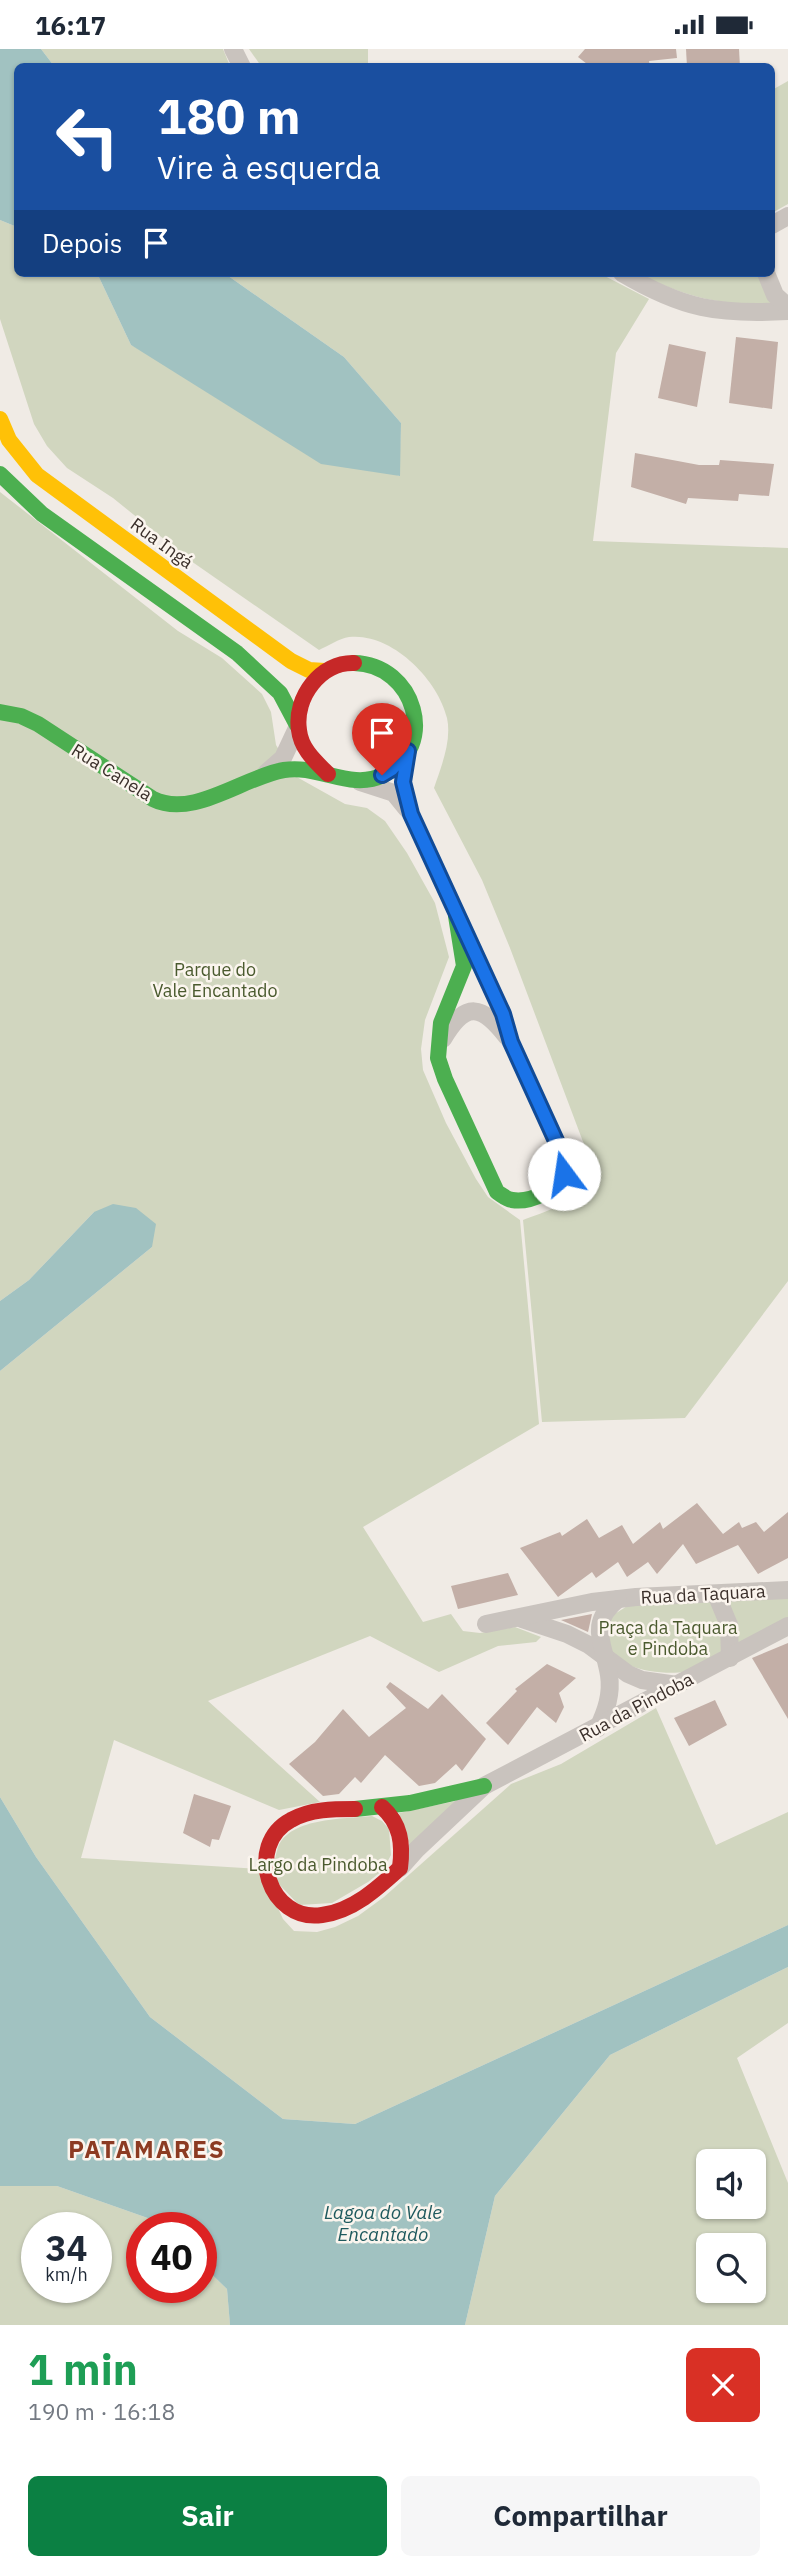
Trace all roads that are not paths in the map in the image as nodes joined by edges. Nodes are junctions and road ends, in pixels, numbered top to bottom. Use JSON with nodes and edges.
{"nodes":[{"id":1,"x":629,"y":277,"type":"edge"},
{"id":2,"x":768,"y":277,"type":"edge"},
{"id":3,"x":788,"y":309,"type":"edge"},
{"id":4,"x":0,"y":419,"type":"edge"},
{"id":5,"x":0,"y":474,"type":"edge"},
{"id":6,"x":325,"y":671,"type":"junction"},
{"id":7,"x":0,"y":712,"type":"edge"},
{"id":8,"x":297,"y":727,"type":"junction"},
{"id":9,"x":408,"y":751,"type":"junction"},
{"id":10,"x":266,"y":773,"type":"junction"},
{"id":11,"x":328,"y":774,"type":"junction"},
{"id":12,"x":357,"y":782,"type":"junction"},
{"id":13,"x":411,"y":814,"type":"junction"},
{"id":14,"x":456,"y":916,"type":"junction"},
{"id":15,"x":511,"y":1042,"type":"junction"},
{"id":16,"x":438,"y":1047,"type":"junction"},
{"id":17,"x":788,"y":1590,"type":"edge"},
{"id":18,"x":716,"y":1594,"type":"junction"},
{"id":19,"x":618,"y":1599,"type":"junction"},
{"id":20,"x":521,"y":1618,"type":"junction"},
{"id":21,"x":486,"y":1624,"type":"dead end"},
{"id":22,"x":788,"y":1626,"type":"edge"},
{"id":23,"x":603,"y":1654,"type":"junction"},
{"id":24,"x":730,"y":1658,"type":"junction"},
{"id":25,"x":677,"y":1685,"type":"junction"},
{"id":26,"x":598,"y":1728,"type":"junction"},
{"id":27,"x":484,"y":1786,"type":"junction"},
{"id":28,"x":382,"y":1807,"type":"junction"},
{"id":29,"x":400,"y":1867,"type":"junction"}],
"edges":[{"from":1,"to":3,"type":"street"},
{"from":2,"to":3,"type":"street"},
{"from":4,"to":6,"type":"street","name":"Rua Ingá"},
{"from":5,"to":8,"type":"street"},
{"from":6,"to":8,"type":"street"},
{"from":6,"to":9,"type":"street"},
{"from":7,"to":10,"type":"street","name":"Rua Canela"},
{"from":8,"to":10,"type":"street","name":"Rua Canela"},
{"from":8,"to":11,"type":"street"},
{"from":9,"to":12,"type":"street"},
{"from":9,"to":13,"type":"street"},
{"from":10,"to":11,"type":"street","name":"Rua Canela"},
{"from":11,"to":12,"type":"street"},
{"from":12,"to":13,"type":"street"},
{"from":13,"to":14,"type":"street"},
{"from":14,"to":15,"type":"street"},
{"from":14,"to":16,"type":"street"},
{"from":15,"to":16,"type":"street"},
{"from":15,"to":16,"type":"street"},
{"from":17,"to":18,"type":"street","name":"Rua da Taquara"},
{"from":18,"to":19,"type":"street","name":"Rua da Taquara"},
{"from":18,"to":24,"type":"street"},
{"from":19,"to":20,"type":"street","name":"Rua da Taquara"},
{"from":19,"to":23,"type":"street","name":"Rua da Taquara"},
{"from":20,"to":21,"type":"street","name":"Rua da Taquara"},
{"from":20,"to":23,"type":"street"},
{"from":22,"to":24,"type":"street","name":"Rua da Pindoba"},
{"from":23,"to":25,"type":"street"},
{"from":23,"to":26,"type":"street","name":"Rua da Taquara"},
{"from":24,"to":25,"type":"street","name":"Rua da Pindoba"},
{"from":25,"to":26,"type":"street","name":"Rua da Pindoba"},
{"from":26,"to":27,"type":"street","name":"Rua da Pindoba"},
{"from":27,"to":28,"type":"street","name":"Rua da Pindoba"},
{"from":27,"to":29,"type":"street","name":"Rua da Pindoba"},
{"from":28,"to":29,"type":"street"},
{"from":28,"to":29,"type":"street","name":"Rua da Pindoba"}]}
